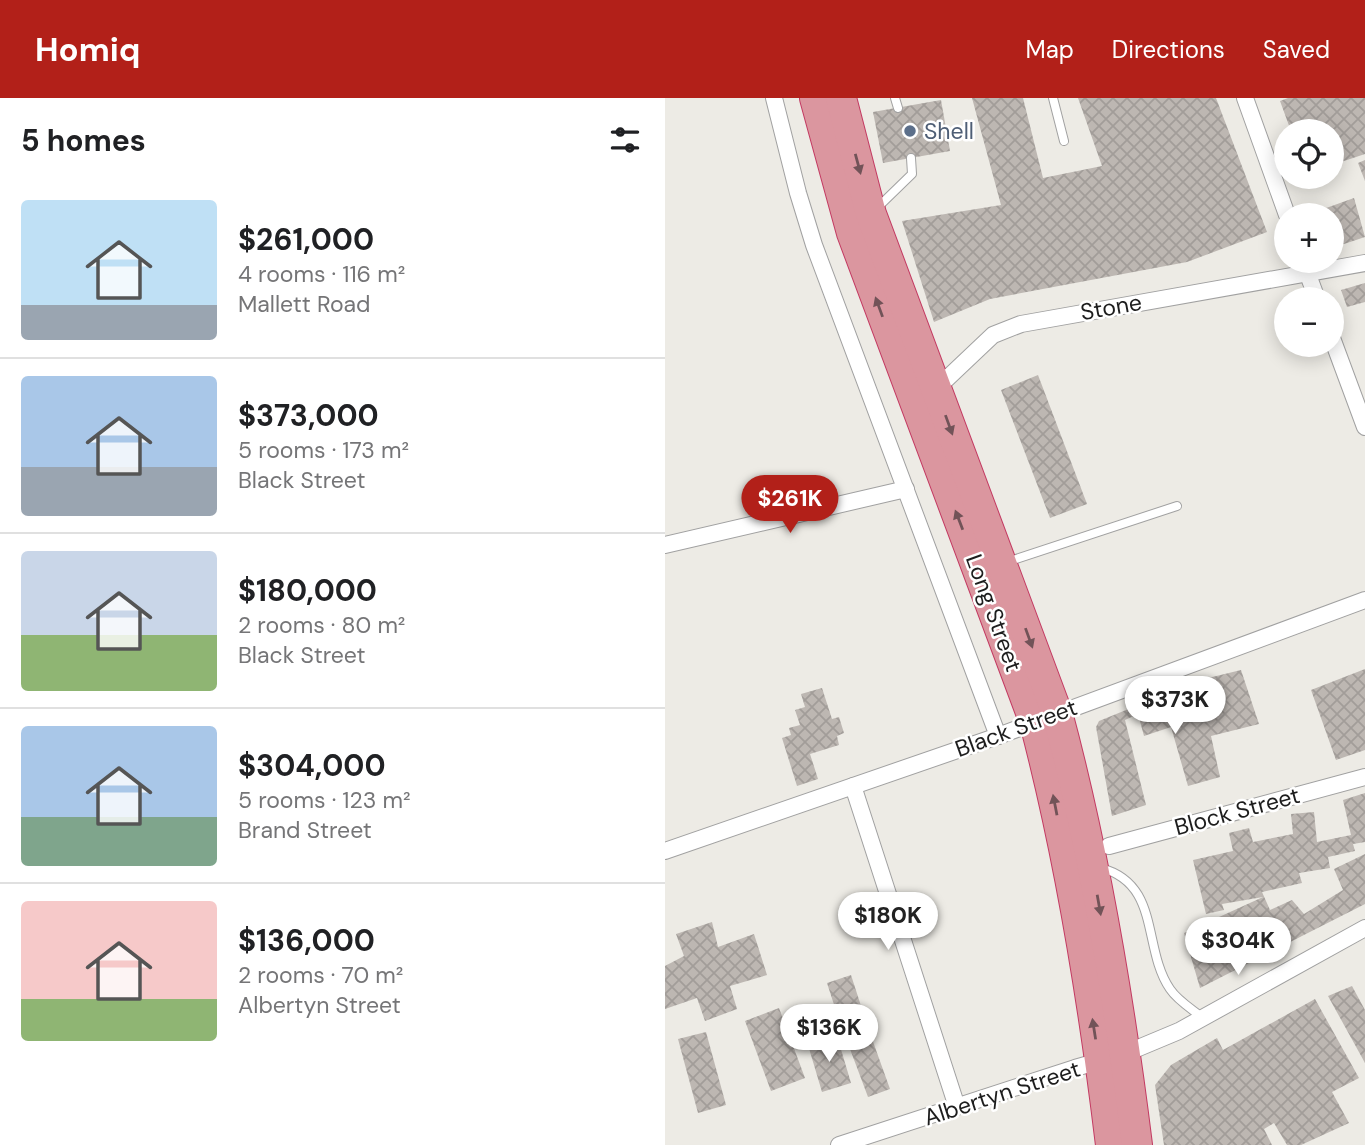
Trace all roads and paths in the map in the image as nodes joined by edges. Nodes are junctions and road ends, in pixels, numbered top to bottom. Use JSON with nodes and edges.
{"nodes":[{"id":1,"x":773,"y":98,"type":"edge"},
{"id":2,"x":815,"y":98,"type":"edge"},
{"id":3,"x":841,"y":98,"type":"edge"},
{"id":4,"x":895,"y":98,"type":"edge"},
{"id":5,"x":1053,"y":98,"type":"edge"},
{"id":6,"x":1245,"y":98,"type":"edge"},
{"id":7,"x":898,"y":108,"type":"dead end"},
{"id":8,"x":1064,"y":141,"type":"dead end"},
{"id":9,"x":911,"y":158,"type":"dead end"},
{"id":10,"x":1283,"y":203,"type":"edge"},
{"id":11,"x":871,"y":214,"type":"junction"},
{"id":12,"x":1365,"y":262,"type":"edge"},
{"id":13,"x":1344,"y":264,"type":"edge"},
{"id":14,"x":1275,"y":273,"type":"edge"},
{"id":15,"x":1339,"y":357,"type":"edge"},
{"id":16,"x":936,"y":389,"type":"junction"},
{"id":17,"x":1365,"y":427,"type":"edge"},
{"id":18,"x":906,"y":489,"type":"junction"},
{"id":19,"x":1177,"y":506,"type":"dead end"},
{"id":20,"x":665,"y":545,"type":"edge"},
{"id":21,"x":1001,"y":564,"type":"junction"},
{"id":22,"x":1365,"y":600,"type":"edge"},
{"id":23,"x":1046,"y":718,"type":"junction"},
{"id":24,"x":997,"y":736,"type":"junction"},
{"id":25,"x":1365,"y":777,"type":"edge"},
{"id":26,"x":853,"y":786,"type":"junction"},
{"id":27,"x":665,"y":851,"type":"edge"},
{"id":28,"x":1100,"y":856,"type":"junction"},
{"id":29,"x":1365,"y":928,"type":"edge"},
{"id":30,"x":1203,"y":1017,"type":"junction"},
{"id":31,"x":1112,"y":1058,"type":"junction"},
{"id":32,"x":957,"y":1107,"type":"junction"},
{"id":33,"x":839,"y":1145,"type":"edge"},
{"id":34,"x":1111,"y":1145,"type":"edge"},
{"id":35,"x":1137,"y":1145,"type":"edge"}],
"edges":[{"from":1,"to":18,"type":"street","name":"Long Street"},
{"from":23,"to":2,"type":"highway","name":"Long Street","one_way":true},
{"from":3,"to":11,"type":"highway","name":"Long Street","one_way":true},
{"from":4,"to":7,"type":"lane"},
{"from":5,"to":8,"type":"lane"},
{"from":6,"to":10,"type":"street"},
{"from":9,"to":11,"type":"lane"},
{"from":11,"to":16,"type":"highway","name":"Long Street"},
{"from":12,"to":13,"type":"street","name":"Stone"},
{"from":14,"to":16,"type":"street","name":"Stone"},
{"from":15,"to":17,"type":"street"},
{"from":16,"to":21,"type":"highway","name":"Long Street","one_way":true},
{"from":18,"to":20,"type":"street"},
{"from":18,"to":24,"type":"street","name":"Long Street"},
{"from":19,"to":21,"type":"lane"},
{"from":21,"to":23,"type":"highway","name":"Long Street","one_way":true},
{"from":22,"to":23,"type":"street","name":"Black Street"},
{"from":23,"to":24,"type":"street","name":"Black Street"},
{"from":23,"to":28,"type":"highway","name":"Long Street"},
{"from":31,"to":23,"type":"highway","name":"Long Street","one_way":true},
{"from":24,"to":26,"type":"street","name":"Black Street"},
{"from":25,"to":28,"type":"street","name":"Block Street"},
{"from":26,"to":27,"type":"street","name":"Black Street"},
{"from":26,"to":32,"type":"street"},
{"from":28,"to":30,"type":"lane"},
{"from":28,"to":31,"type":"highway","name":"Long Street","one_way":true},
{"from":29,"to":30,"type":"street","name":"Albertyn Street"},
{"from":30,"to":31,"type":"street","name":"Albertyn Street"},
{"from":31,"to":32,"type":"street","name":"Albertyn Street"},
{"from":31,"to":34,"type":"highway","name":"Long Street"},
{"from":31,"to":35,"type":"highway","name":"Long Street"},
{"from":32,"to":33,"type":"street","name":"Albertyn Street"}]}
